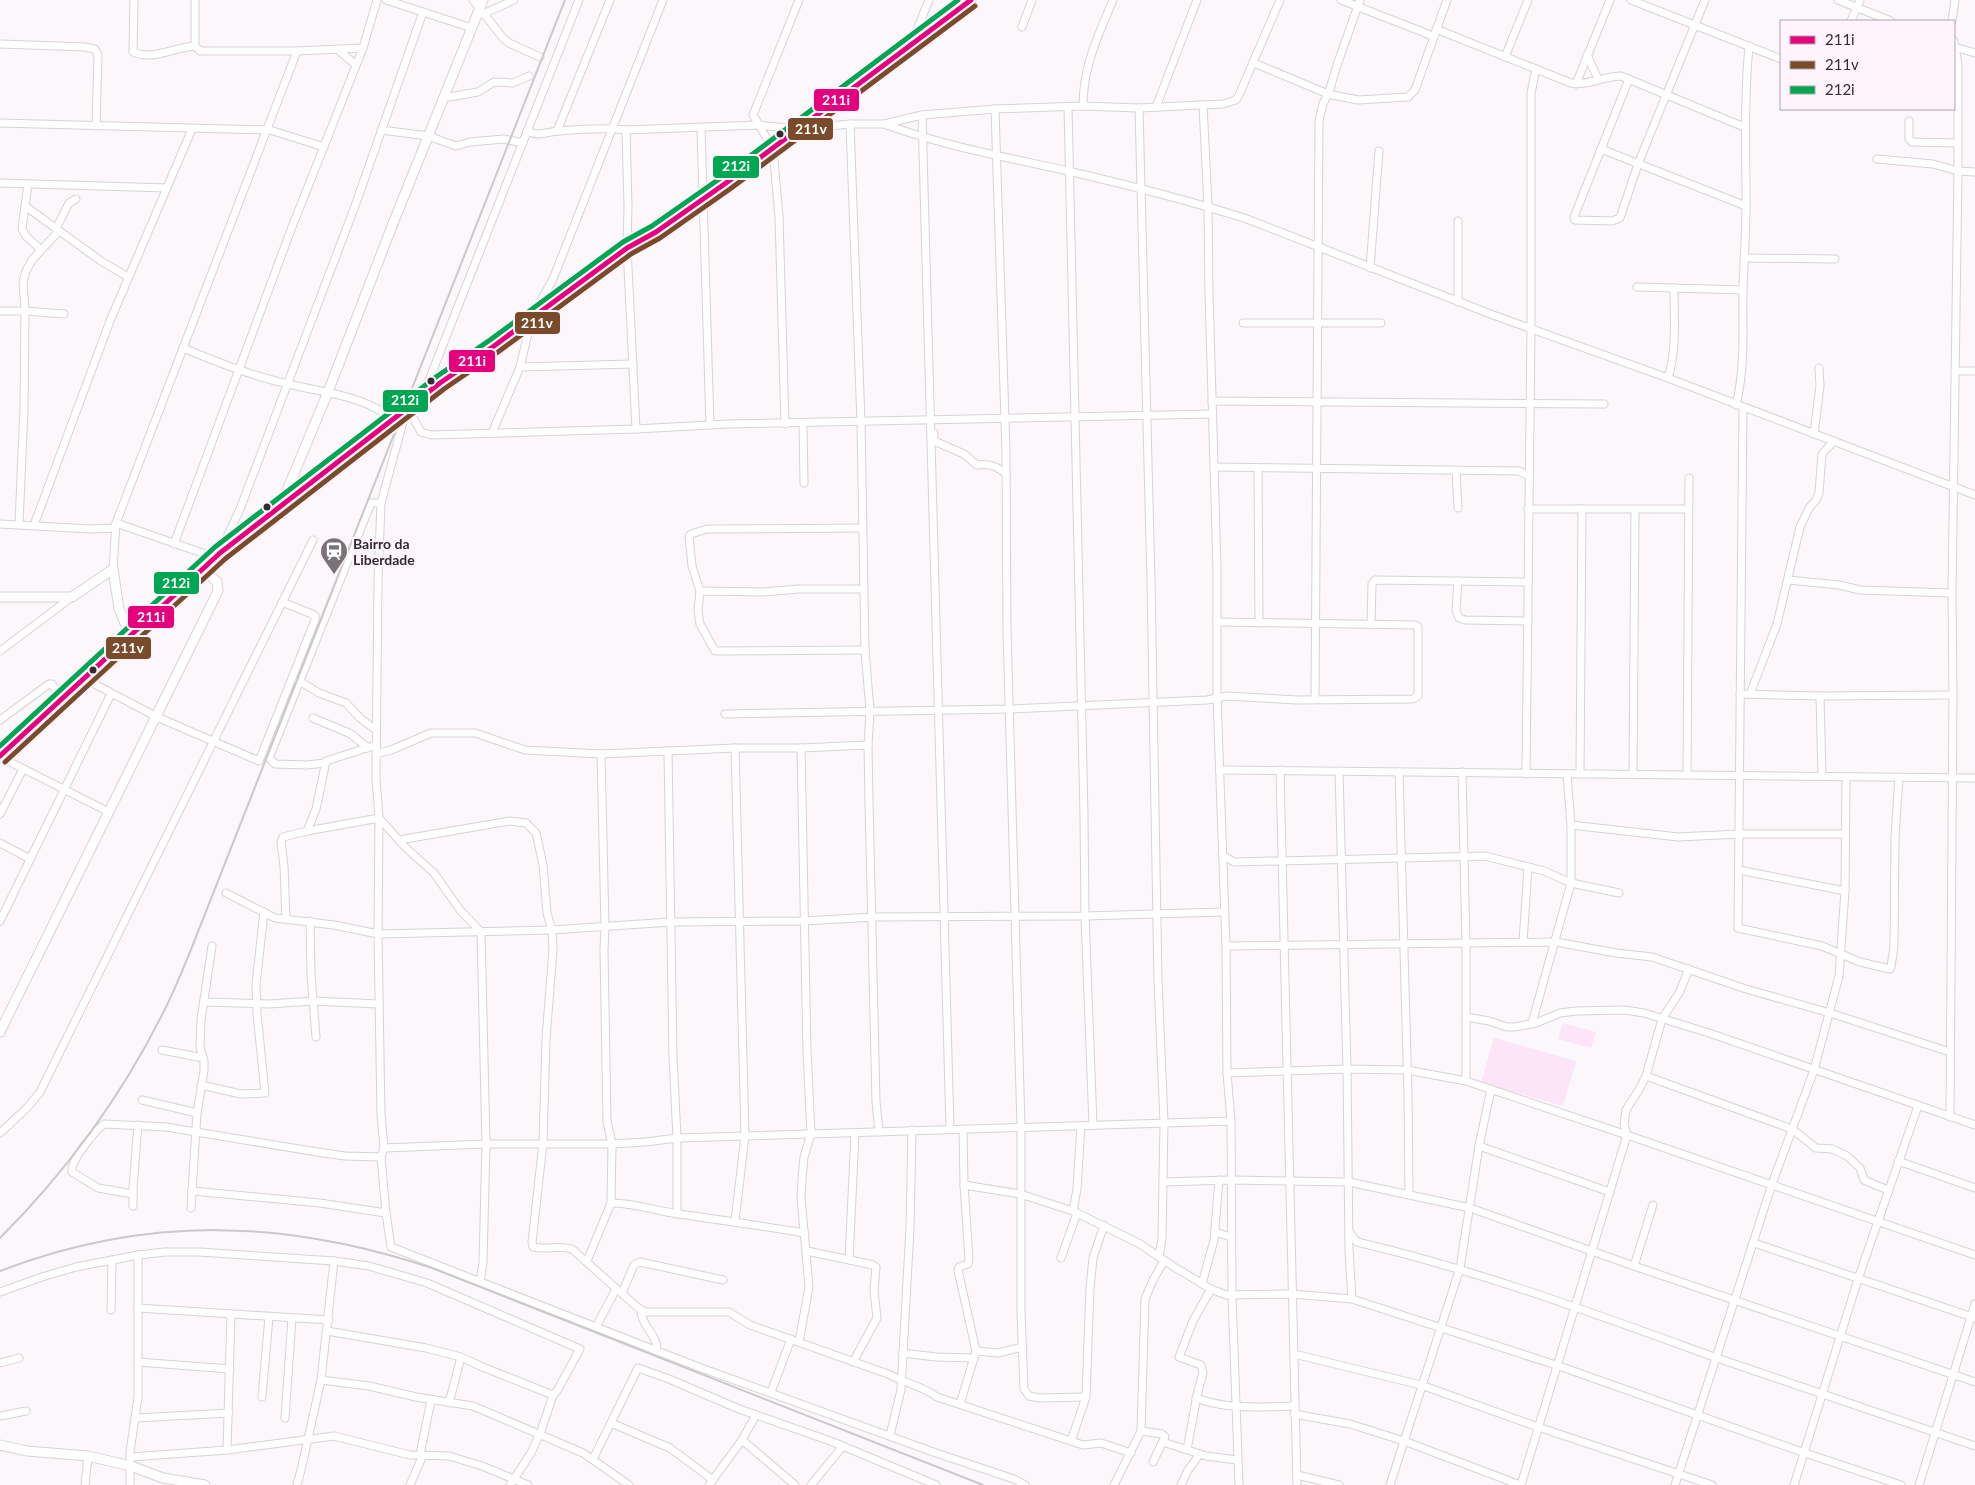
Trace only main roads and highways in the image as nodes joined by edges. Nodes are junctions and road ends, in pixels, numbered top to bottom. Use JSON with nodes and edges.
{"nodes":[{"id":1,"x":972,"y":0,"type":"edge"},
{"id":2,"x":0,"y":756,"type":"edge"}],
"edges":[{"from":1,"to":2,"type":"main road"}]}
